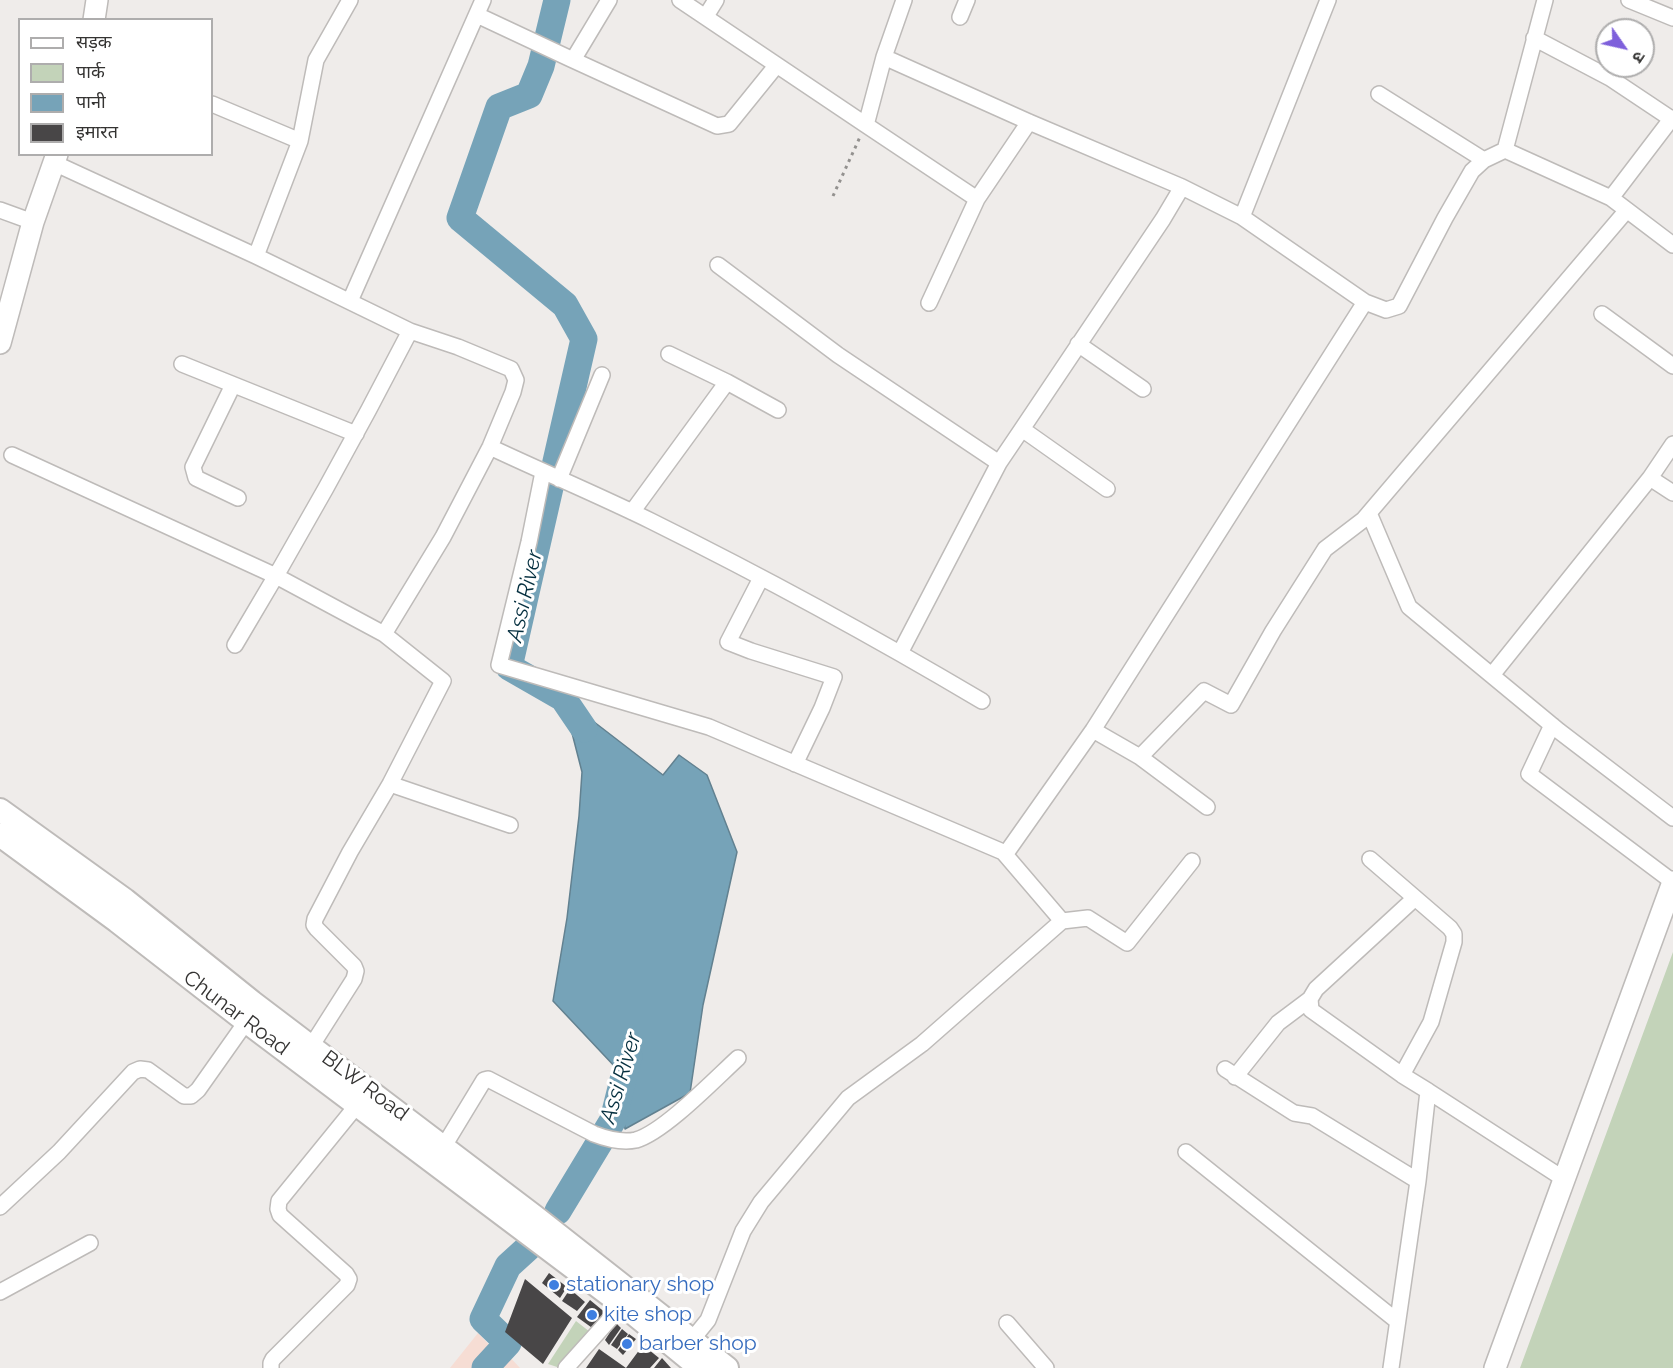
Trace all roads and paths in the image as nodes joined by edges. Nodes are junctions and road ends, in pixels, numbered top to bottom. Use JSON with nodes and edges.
{"nodes":[{"id":1,"x":97,"y":0,"type":"edge"},
{"id":2,"x":350,"y":0,"type":"edge"},
{"id":3,"x":483,"y":0,"type":"edge"},
{"id":4,"x":609,"y":0,"type":"edge"},
{"id":5,"x":680,"y":0,"type":"edge"},
{"id":6,"x":717,"y":0,"type":"edge"},
{"id":7,"x":904,"y":0,"type":"edge"},
{"id":8,"x":967,"y":0,"type":"edge"},
{"id":9,"x":1328,"y":0,"type":"edge"},
{"id":10,"x":1545,"y":0,"type":"edge"},
{"id":11,"x":1629,"y":0,"type":"edge"},
{"id":12,"x":477,"y":15,"type":"junction"},
{"id":13,"x":706,"y":16,"type":"junction"},
{"id":14,"x":960,"y":17,"type":"dead end"},
{"id":15,"x":93,"y":18,"type":"edge"},
{"id":16,"x":1673,"y":18,"type":"edge"},
{"id":17,"x":1534,"y":38,"type":"junction"},
{"id":18,"x":884,"y":57,"type":"junction"},
{"id":19,"x":573,"y":60,"type":"junction"},
{"id":20,"x":776,"y":66,"type":"junction"},
{"id":21,"x":1379,"y":94,"type":"dead end"},
{"id":22,"x":213,"y":104,"type":"edge"},
{"id":23,"x":1672,"y":119,"type":"edge"},
{"id":24,"x":1029,"y":122,"type":"junction"},
{"id":25,"x":866,"y":125,"type":"junction"},
{"id":26,"x":300,"y":141,"type":"junction"},
{"id":27,"x":1505,"y":150,"type":"junction"},
{"id":28,"x":55,"y":159,"type":"edge"},
{"id":29,"x":1484,"y":160,"type":"junction"},
{"id":30,"x":1182,"y":187,"type":"junction"},
{"id":31,"x":833,"y":196,"type":"dead end"},
{"id":32,"x":1611,"y":198,"type":"junction"},
{"id":33,"x":977,"y":199,"type":"junction"},
{"id":34,"x":0,"y":210,"type":"edge"},
{"id":35,"x":1627,"y":210,"type":"junction"},
{"id":36,"x":1242,"y":217,"type":"junction"},
{"id":37,"x":33,"y":222,"type":"junction"},
{"id":38,"x":1673,"y":245,"type":"edge"},
{"id":39,"x":256,"y":256,"type":"junction"},
{"id":40,"x":718,"y":265,"type":"dead end"},
{"id":41,"x":350,"y":301,"type":"junction"},
{"id":42,"x":1365,"y":302,"type":"junction"},
{"id":43,"x":929,"y":303,"type":"dead end"},
{"id":44,"x":1602,"y":314,"type":"dead end"},
{"id":45,"x":410,"y":331,"type":"junction"},
{"id":46,"x":0,"y":343,"type":"edge"},
{"id":47,"x":1078,"y":344,"type":"junction"},
{"id":48,"x":669,"y":354,"type":"dead end"},
{"id":49,"x":182,"y":364,"type":"dead end"},
{"id":50,"x":1673,"y":366,"type":"edge"},
{"id":51,"x":602,"y":375,"type":"dead end"},
{"id":52,"x":727,"y":382,"type":"junction"},
{"id":53,"x":233,"y":385,"type":"junction"},
{"id":54,"x":1143,"y":388,"type":"dead end"},
{"id":55,"x":778,"y":410,"type":"dead end"},
{"id":56,"x":1022,"y":429,"type":"junction"},
{"id":57,"x":356,"y":434,"type":"junction"},
{"id":58,"x":1673,"y":444,"type":"edge"},
{"id":59,"x":490,"y":447,"type":"junction"},
{"id":60,"x":12,"y":455,"type":"dead end"},
{"id":61,"x":999,"y":463,"type":"junction"},
{"id":62,"x":543,"y":472,"type":"junction"},
{"id":63,"x":1650,"y":478,"type":"junction"},
{"id":64,"x":559,"y":479,"type":"junction"},
{"id":65,"x":1107,"y":489,"type":"dead end"},
{"id":66,"x":1673,"y":493,"type":"edge"},
{"id":67,"x":238,"y":498,"type":"dead end"},
{"id":68,"x":632,"y":512,"type":"junction"},
{"id":69,"x":1369,"y":513,"type":"junction"},
{"id":70,"x":276,"y":576,"type":"junction"},
{"id":71,"x":761,"y":578,"type":"junction"},
{"id":72,"x":384,"y":634,"type":"junction"},
{"id":73,"x":235,"y":645,"type":"dead end"},
{"id":74,"x":900,"y":653,"type":"junction"},
{"id":75,"x":1492,"y":675,"type":"junction"},
{"id":76,"x":982,"y":701,"type":"dead end"},
{"id":77,"x":1552,"y":725,"type":"junction"},
{"id":78,"x":1094,"y":730,"type":"junction"},
{"id":79,"x":1140,"y":758,"type":"junction"},
{"id":80,"x":795,"y":764,"type":"junction"},
{"id":81,"x":390,"y":784,"type":"junction"},
{"id":82,"x":1207,"y":807,"type":"dead end"},
{"id":83,"x":0,"y":810,"type":"edge"},
{"id":84,"x":1673,"y":818,"type":"edge"},
{"id":85,"x":510,"y":825,"type":"dead end"},
{"id":86,"x":0,"y":835,"type":"edge"},
{"id":87,"x":1003,"y":852,"type":"junction"},
{"id":88,"x":1370,"y":858,"type":"dead end"},
{"id":89,"x":1192,"y":861,"type":"dead end"},
{"id":90,"x":1673,"y":882,"type":"edge"},
{"id":91,"x":1415,"y":898,"type":"junction"},
{"id":92,"x":1062,"y":921,"type":"junction"},
{"id":93,"x":1310,"y":999,"type":"junction"},
{"id":94,"x":252,"y":1013,"type":"junction"},
{"id":95,"x":312,"y":1045,"type":"junction"},
{"id":96,"x":738,"y":1058,"type":"dead end"},
{"id":97,"x":1402,"y":1075,"type":"junction"},
{"id":98,"x":1428,"y":1091,"type":"junction"},
{"id":99,"x":364,"y":1097,"type":"junction"},
{"id":100,"x":444,"y":1146,"type":"junction"},
{"id":101,"x":1186,"y":1152,"type":"dead end"},
{"id":102,"x":1564,"y":1179,"type":"junction"},
{"id":103,"x":1418,"y":1181,"type":"junction"},
{"id":104,"x":0,"y":1208,"type":"edge"},
{"id":105,"x":529,"y":1223,"type":"junction"},
{"id":106,"x":90,"y":1243,"type":"dead end"},
{"id":107,"x":0,"y":1292,"type":"edge"},
{"id":108,"x":628,"y":1299,"type":"junction"},
{"id":109,"x":1396,"y":1321,"type":"junction"},
{"id":110,"x":1007,"y":1323,"type":"dead end"},
{"id":111,"x":691,"y":1341,"type":"junction"},
{"id":112,"x":272,"y":1368,"type":"edge"},
{"id":113,"x":566,"y":1368,"type":"edge"},
{"id":114,"x":700,"y":1368,"type":"edge"},
{"id":115,"x":727,"y":1368,"type":"edge"},
{"id":116,"x":1046,"y":1368,"type":"edge"},
{"id":117,"x":1391,"y":1368,"type":"edge"},
{"id":118,"x":1494,"y":1368,"type":"edge"}],
"edges":[{"from":1,"to":15,"type":"street"},
{"from":2,"to":26,"type":"street"},
{"from":3,"to":12,"type":"street"},
{"from":4,"to":19,"type":"street"},
{"from":5,"to":13,"type":"street"},
{"from":6,"to":13,"type":"street"},
{"from":7,"to":18,"type":"street"},
{"from":8,"to":14,"type":"street"},
{"from":9,"to":36,"type":"street"},
{"from":10,"to":17,"type":"street"},
{"from":11,"to":16,"type":"street"},
{"from":12,"to":19,"type":"street"},
{"from":12,"to":41,"type":"street"},
{"from":13,"to":20,"type":"street"},
{"from":17,"to":23,"type":"street"},
{"from":17,"to":27,"type":"street"},
{"from":18,"to":24,"type":"street"},
{"from":18,"to":25,"type":"street"},
{"from":19,"to":20,"type":"street"},
{"from":20,"to":25,"type":"street"},
{"from":21,"to":29,"type":"street"},
{"from":22,"to":26,"type":"street"},
{"from":23,"to":32,"type":"street"},
{"from":24,"to":30,"type":"street"},
{"from":24,"to":33,"type":"street"},
{"from":25,"to":31,"type":"path"},
{"from":25,"to":33,"type":"street"},
{"from":26,"to":39,"type":"street"},
{"from":27,"to":29,"type":"street"},
{"from":27,"to":32,"type":"street"},
{"from":28,"to":37,"type":"street"},
{"from":28,"to":39,"type":"street"},
{"from":29,"to":42,"type":"street"},
{"from":30,"to":36,"type":"street"},
{"from":30,"to":47,"type":"street"},
{"from":32,"to":35,"type":"street"},
{"from":33,"to":43,"type":"street"},
{"from":34,"to":37,"type":"street"},
{"from":35,"to":38,"type":"street"},
{"from":35,"to":69,"type":"street"},
{"from":36,"to":42,"type":"street"},
{"from":37,"to":46,"type":"street"},
{"from":39,"to":41,"type":"street"},
{"from":40,"to":61,"type":"street"},
{"from":41,"to":45,"type":"street"},
{"from":42,"to":78,"type":"street"},
{"from":44,"to":50,"type":"street"},
{"from":45,"to":57,"type":"street"},
{"from":45,"to":59,"type":"street"},
{"from":47,"to":54,"type":"street"},
{"from":47,"to":56,"type":"street"},
{"from":48,"to":52,"type":"street"},
{"from":49,"to":53,"type":"street"},
{"from":51,"to":64,"type":"street"},
{"from":52,"to":55,"type":"street"},
{"from":52,"to":68,"type":"street"},
{"from":53,"to":57,"type":"street"},
{"from":53,"to":67,"type":"street"},
{"from":56,"to":61,"type":"street"},
{"from":56,"to":65,"type":"street"},
{"from":57,"to":70,"type":"street"},
{"from":58,"to":63,"type":"street"},
{"from":59,"to":62,"type":"street"},
{"from":59,"to":72,"type":"street"},
{"from":60,"to":70,"type":"street"},
{"from":61,"to":74,"type":"street"},
{"from":62,"to":64,"type":"street"},
{"from":62,"to":80,"type":"street"},
{"from":63,"to":66,"type":"street"},
{"from":63,"to":75,"type":"street"},
{"from":64,"to":68,"type":"street"},
{"from":68,"to":71,"type":"street"},
{"from":69,"to":75,"type":"street"},
{"from":69,"to":79,"type":"street"},
{"from":70,"to":72,"type":"street"},
{"from":70,"to":73,"type":"street"},
{"from":71,"to":74,"type":"street"},
{"from":71,"to":80,"type":"street"},
{"from":72,"to":81,"type":"street"},
{"from":74,"to":76,"type":"street"},
{"from":75,"to":77,"type":"street"},
{"from":77,"to":84,"type":"street"},
{"from":77,"to":90,"type":"street"},
{"from":78,"to":79,"type":"street"},
{"from":78,"to":87,"type":"street"},
{"from":79,"to":82,"type":"street"},
{"from":80,"to":87,"type":"street"},
{"from":81,"to":85,"type":"street"},
{"from":81,"to":95,"type":"street"},
{"from":83,"to":94,"type":"main road","name":"BLW Road"},
{"from":86,"to":94,"type":"main road","name":"Chunar Road"},
{"from":87,"to":92,"type":"street"},
{"from":88,"to":91,"type":"street"},
{"from":89,"to":92,"type":"street"},
{"from":90,"to":102,"type":"street"},
{"from":91,"to":93,"type":"street"},
{"from":91,"to":97,"type":"street"},
{"from":92,"to":111,"type":"street"},
{"from":93,"to":97,"type":"street"},
{"from":93,"to":103,"type":"street"},
{"from":94,"to":95,"type":"main road","name":"BLW Road"},
{"from":94,"to":99,"type":"main road","name":"Chunar Road"},
{"from":94,"to":104,"type":"street"},
{"from":95,"to":99,"type":"main road","name":"BLW Road"},
{"from":96,"to":100,"type":"street"},
{"from":97,"to":98,"type":"street"},
{"from":98,"to":102,"type":"street"},
{"from":98,"to":103,"type":"street"},
{"from":99,"to":100,"type":"main road","name":"BLW Road"},
{"from":99,"to":105,"type":"main road","name":"Chunar Road"},
{"from":99,"to":112,"type":"street"},
{"from":100,"to":105,"type":"main road","name":"BLW Road"},
{"from":101,"to":109,"type":"street"},
{"from":102,"to":118,"type":"street"},
{"from":103,"to":109,"type":"street"},
{"from":105,"to":108,"type":"main road","name":"BLW Road"},
{"from":106,"to":107,"type":"street"},
{"from":108,"to":111,"type":"main road","name":"BLW Road"},
{"from":108,"to":113,"type":"street"},
{"from":108,"to":114,"type":"main road"},
{"from":109,"to":117,"type":"street"},
{"from":110,"to":116,"type":"street"},
{"from":111,"to":115,"type":"main road","name":"BLW Road"}]}
